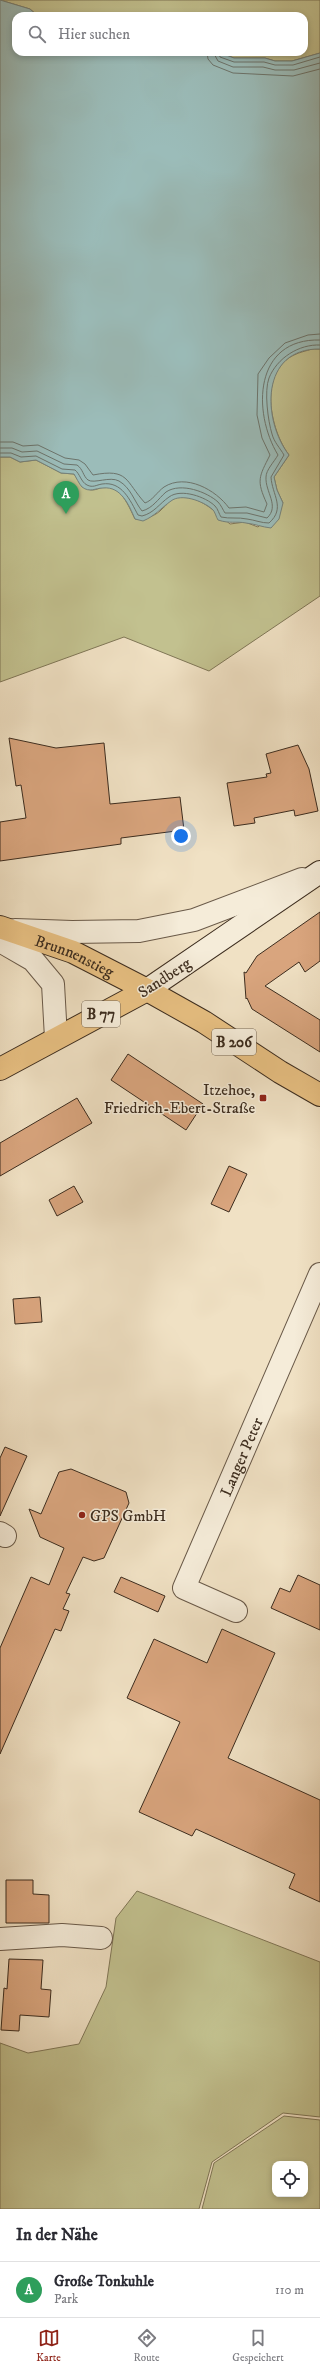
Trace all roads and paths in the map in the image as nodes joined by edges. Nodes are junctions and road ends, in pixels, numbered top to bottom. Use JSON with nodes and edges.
{"nodes":[{"id":1,"x":320,"y":872,"type":"edge"},
{"id":2,"x":4,"y":932,"type":"edge"},
{"id":3,"x":146,"y":990,"type":"junction"},
{"id":4,"x":56,"y":1038,"type":"junction"},
{"id":5,"x":0,"y":1069,"type":"edge"},
{"id":6,"x":320,"y":1095,"type":"edge"},
{"id":7,"x":320,"y":1274,"type":"edge"},
{"id":8,"x":236,"y":1611,"type":"dead end"},
{"id":9,"x":101,"y":1938,"type":"dead end"},
{"id":10,"x":0,"y":1939,"type":"edge"}],
"edges":[{"from":1,"to":2,"type":"street"},
{"from":1,"to":3,"type":"street","name":"Sandberg"},
{"from":2,"to":3,"type":"main road","name":"Brunnenstieg","number":"B 206"},
{"from":2,"to":4,"type":"street"},
{"from":3,"to":4,"type":"main road","name":"Sandberg","number":"B 77"},
{"from":3,"to":6,"type":"main road","number":"B 206"},
{"from":4,"to":5,"type":"main road","name":"Sandberg","number":"B 77"},
{"from":7,"to":8,"type":"street","name":"Langer Peter"},
{"from":9,"to":10,"type":"street"}]}
